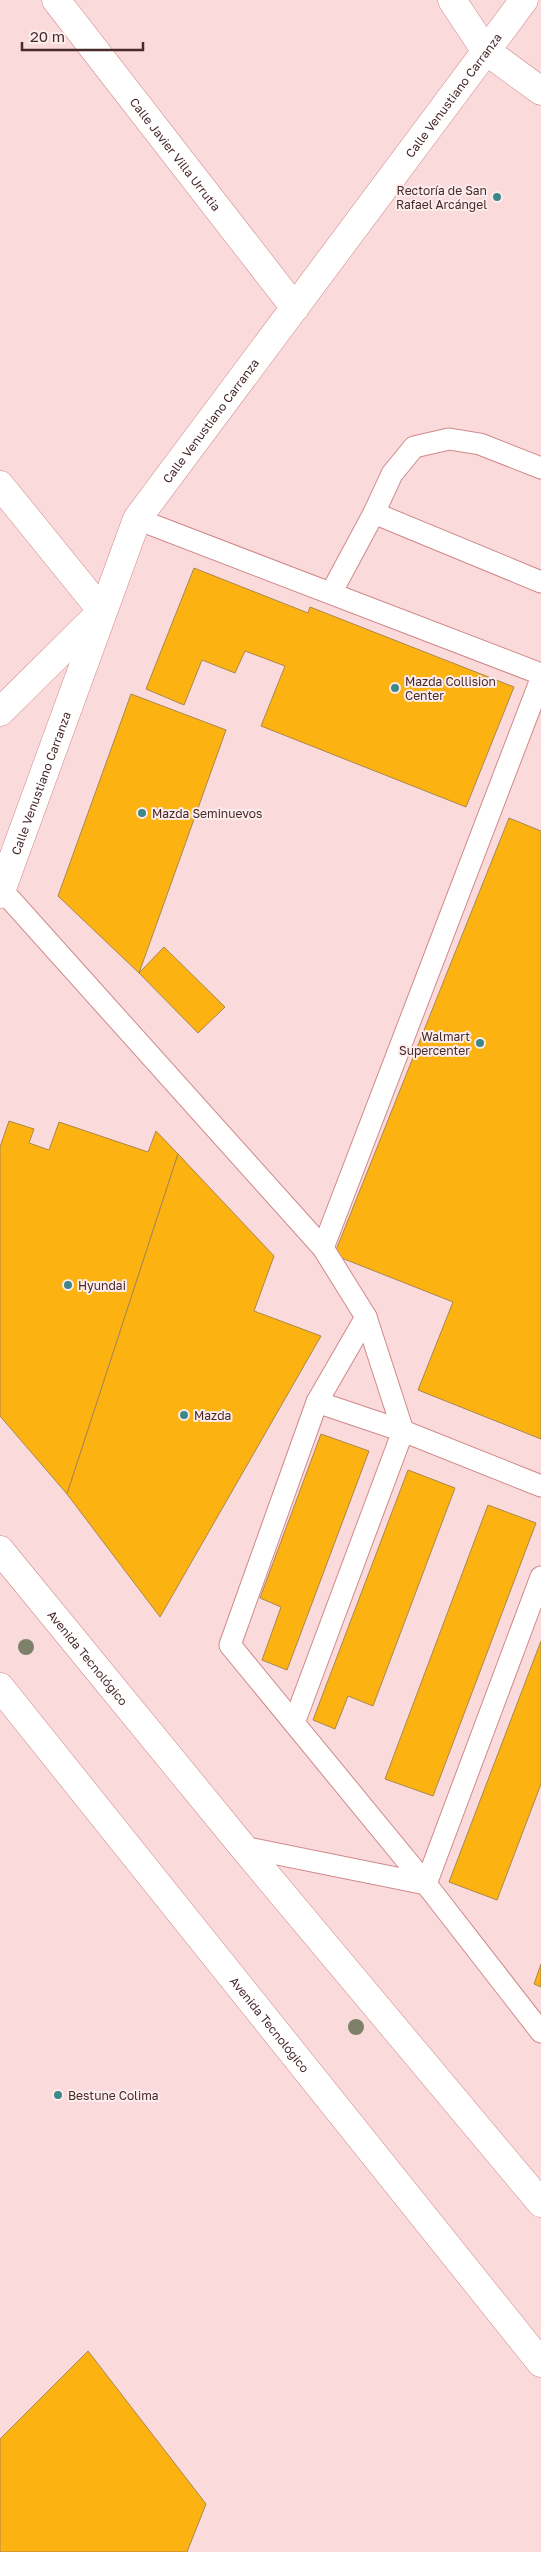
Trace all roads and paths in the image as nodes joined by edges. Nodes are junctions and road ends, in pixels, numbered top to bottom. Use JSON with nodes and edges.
{"nodes":[{"id":1,"x":56,"y":0,"type":"edge"},
{"id":2,"x":452,"y":0,"type":"edge"},
{"id":3,"x":524,"y":0,"type":"edge"},
{"id":4,"x":485,"y":50,"type":"junction"},
{"id":5,"x":541,"y":91,"type":"edge"},
{"id":6,"x":295,"y":308,"type":"junction"},
{"id":7,"x":541,"y":468,"type":"edge"},
{"id":8,"x":0,"y":485,"type":"edge"},
{"id":9,"x":374,"y":513,"type":"junction"},
{"id":10,"x":138,"y":519,"type":"junction"},
{"id":11,"x":541,"y":582,"type":"edge"},
{"id":12,"x":331,"y":593,"type":"junction"},
{"id":13,"x":102,"y":612,"type":"junction"},
{"id":14,"x":541,"y":674,"type":"edge"},
{"id":15,"x":541,"y":678,"type":"edge"},
{"id":16,"x":0,"y":712,"type":"edge"},
{"id":17,"x":1,"y":892,"type":"edge"},
{"id":18,"x":323,"y":1248,"type":"junction"},
{"id":19,"x":366,"y":1317,"type":"junction"},
{"id":20,"x":317,"y":1402,"type":"junction"},
{"id":21,"x":402,"y":1431,"type":"junction"},
{"id":22,"x":541,"y":1486,"type":"edge"},
{"id":23,"x":0,"y":1550,"type":"edge"},
{"id":24,"x":541,"y":1577,"type":"edge"},
{"id":25,"x":0,"y":1687,"type":"edge"},
{"id":26,"x":294,"y":1723,"type":"junction"},
{"id":27,"x":243,"y":1848,"type":"junction"},
{"id":28,"x":426,"y":1884,"type":"junction"},
{"id":29,"x":541,"y":2032,"type":"edge"},
{"id":30,"x":541,"y":2203,"type":"edge"},
{"id":31,"x":541,"y":2363,"type":"edge"}],
"edges":[{"from":1,"to":6,"type":"street","name":"Calle Javier Villa Urrutia"},
{"from":2,"to":4,"type":"street"},
{"from":3,"to":4,"type":"street","name":"Calle Venustiano Carranza"},
{"from":4,"to":5,"type":"street"},
{"from":4,"to":6,"type":"street","name":"Calle Venustiano Carranza"},
{"from":6,"to":10,"type":"street","name":"Calle Venustiano Carranza"},
{"from":7,"to":9,"type":"lane"},
{"from":8,"to":13,"type":"street"},
{"from":9,"to":11,"type":"lane"},
{"from":9,"to":12,"type":"lane"},
{"from":10,"to":12,"type":"lane"},
{"from":10,"to":13,"type":"street","name":"Calle Venustiano Carranza"},
{"from":12,"to":14,"type":"lane"},
{"from":13,"to":16,"type":"street"},
{"from":13,"to":17,"type":"street","name":"Calle Venustiano Carranza"},
{"from":15,"to":18,"type":"lane"},
{"from":17,"to":18,"type":"lane"},
{"from":18,"to":19,"type":"lane"},
{"from":19,"to":20,"type":"lane"},
{"from":19,"to":21,"type":"lane"},
{"from":20,"to":21,"type":"lane"},
{"from":20,"to":26,"type":"lane"},
{"from":21,"to":22,"type":"lane"},
{"from":21,"to":26,"type":"lane"},
{"from":23,"to":27,"type":"street","name":"Avenida Tecnológico"},
{"from":24,"to":28,"type":"lane"},
{"from":25,"to":31,"type":"street","name":"Avenida Tecnológico"},
{"from":26,"to":28,"type":"lane"},
{"from":27,"to":28,"type":"lane"},
{"from":27,"to":30,"type":"street","name":"Avenida Tecnológico"},
{"from":28,"to":29,"type":"lane"}]}
